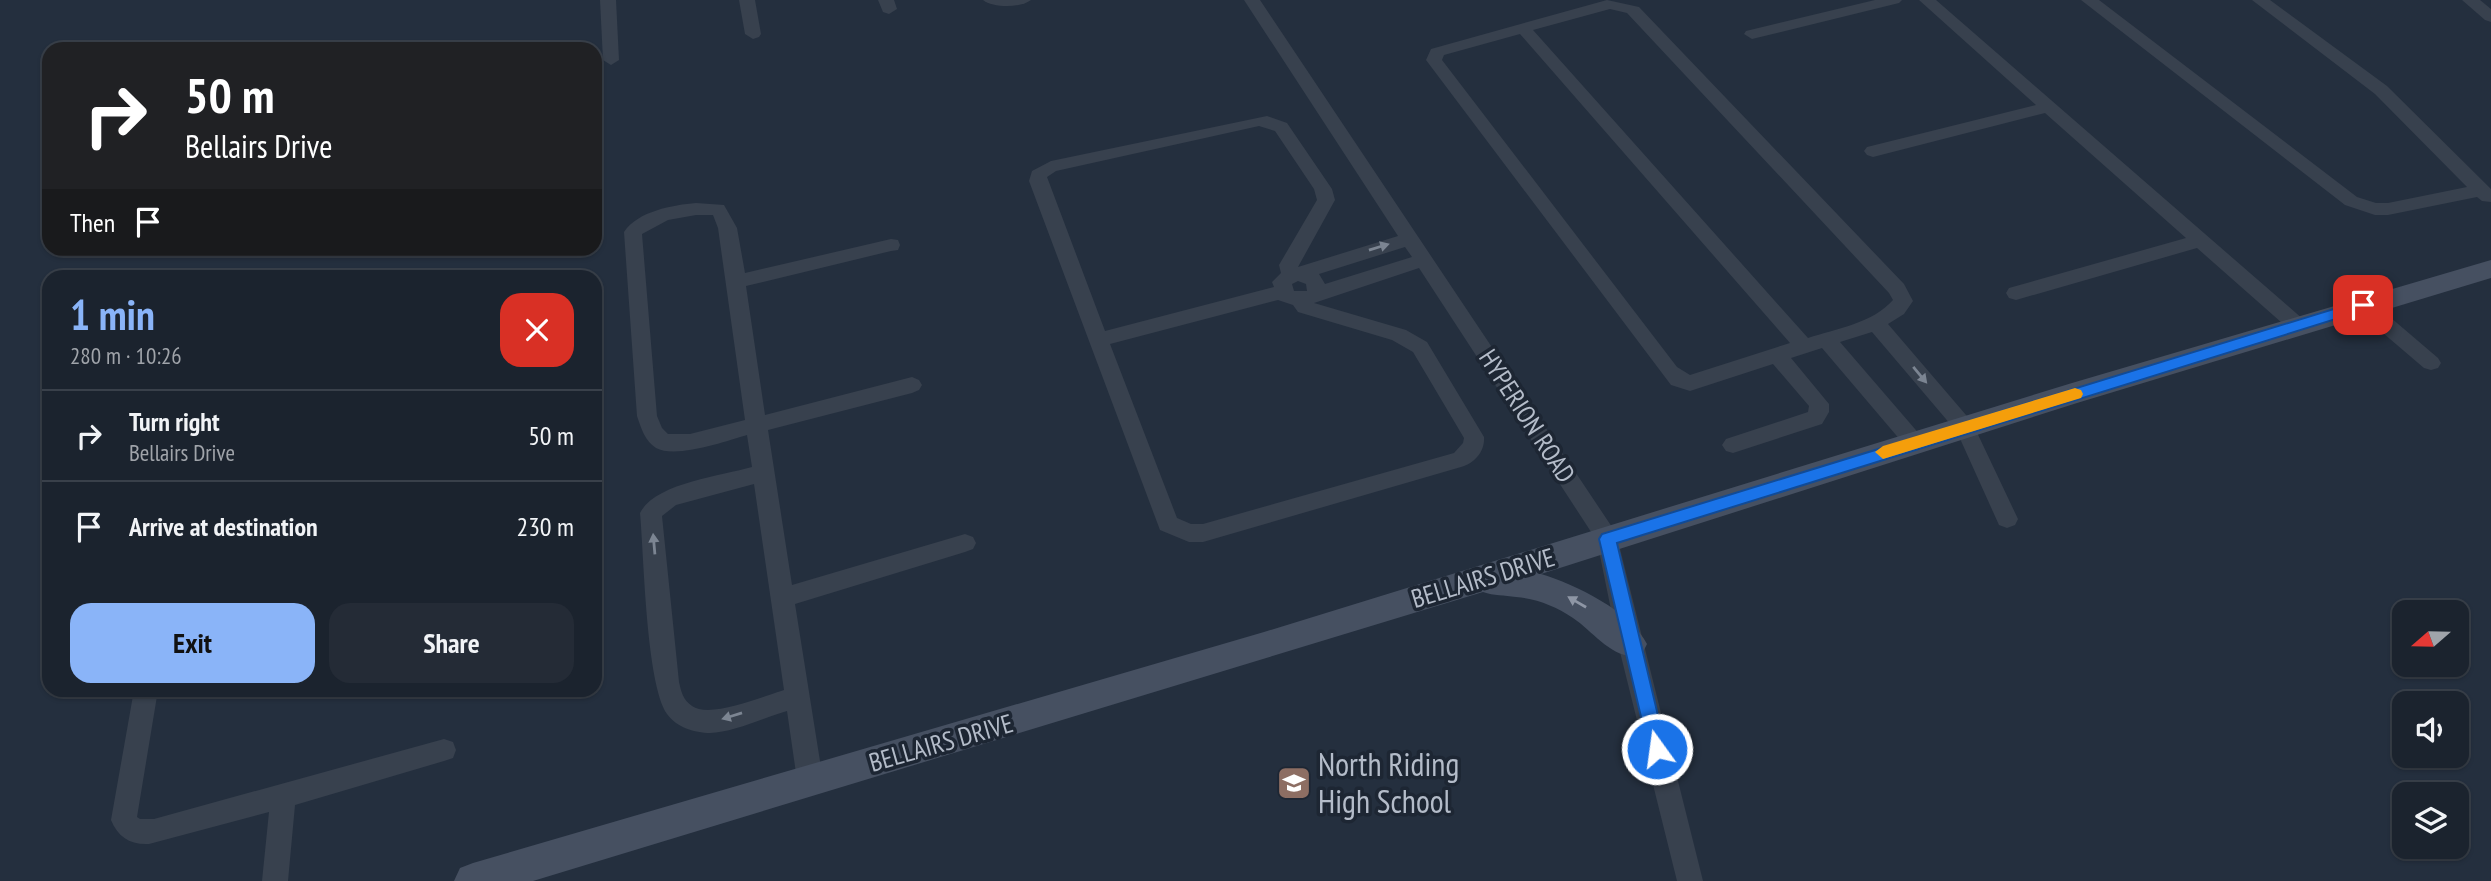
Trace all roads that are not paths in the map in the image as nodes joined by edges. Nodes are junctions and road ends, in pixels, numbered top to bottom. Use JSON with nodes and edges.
{"nodes":[{"id":1,"x":608,"y":0,"type":"edge"},
{"id":2,"x":747,"y":0,"type":"edge"},
{"id":3,"x":991,"y":0,"type":"edge"},
{"id":4,"x":1023,"y":0,"type":"edge"},
{"id":5,"x":1252,"y":0,"type":"edge"},
{"id":6,"x":1895,"y":0,"type":"edge"},
{"id":7,"x":1927,"y":0,"type":"edge"},
{"id":8,"x":2089,"y":0,"type":"edge"},
{"id":9,"x":2260,"y":0,"type":"edge"},
{"id":10,"x":2470,"y":0,"type":"edge"},
{"id":11,"x":2491,"y":17,"type":"edge"},
{"id":12,"x":1522,"y":27,"type":"junction"},
{"id":13,"x":753,"y":34,"type":"dead end"},
{"id":14,"x":1752,"y":34,"type":"dead end"},
{"id":15,"x":611,"y":60,"type":"dead end"},
{"id":16,"x":2049,"y":107,"type":"junction"},
{"id":17,"x":1873,"y":152,"type":"dead end"},
{"id":18,"x":2486,"y":195,"type":"edge"},
{"id":19,"x":1408,"y":239,"type":"junction"},
{"id":20,"x":2201,"y":240,"type":"junction"},
{"id":21,"x":891,"y":244,"type":"dead end"},
{"id":22,"x":1424,"y":260,"type":"junction"},
{"id":23,"x":2491,"y":268,"type":"edge"},
{"id":24,"x":735,"y":282,"type":"junction"},
{"id":25,"x":1297,"y":287,"type":"junction"},
{"id":26,"x":2016,"y":293,"type":"dead end"},
{"id":27,"x":2363,"y":305,"type":"junction"},
{"id":28,"x":1876,"y":323,"type":"junction"},
{"id":29,"x":2297,"y":326,"type":"junction"},
{"id":30,"x":1826,"y":339,"type":"junction"},
{"id":31,"x":1098,"y":340,"type":"junction"},
{"id":32,"x":1804,"y":346,"type":"junction"},
{"id":33,"x":1776,"y":355,"type":"junction"},
{"id":34,"x":2431,"y":363,"type":"dead end"},
{"id":35,"x":912,"y":385,"type":"dead end"},
{"id":36,"x":756,"y":425,"type":"junction"},
{"id":37,"x":1965,"y":428,"type":"junction"},
{"id":38,"x":1914,"y":442,"type":"junction"},
{"id":39,"x":1733,"y":446,"type":"dead end"},
{"id":40,"x":763,"y":473,"type":"junction"},
{"id":41,"x":2007,"y":519,"type":"dead end"},
{"id":42,"x":1608,"y":539,"type":"junction"},
{"id":43,"x":965,"y":543,"type":"dead end"},
{"id":44,"x":1472,"y":582,"type":"junction"},
{"id":45,"x":782,"y":598,"type":"junction"},
{"id":46,"x":1630,"y":644,"type":"junction"},
{"id":47,"x":145,"y":697,"type":"edge"},
{"id":48,"x":797,"y":697,"type":"junction"},
{"id":49,"x":444,"y":750,"type":"dead end"},
{"id":50,"x":810,"y":780,"type":"junction"},
{"id":51,"x":283,"y":796,"type":"junction"},
{"id":52,"x":275,"y":881,"type":"edge"},
{"id":53,"x":473,"y":881,"type":"edge"},
{"id":54,"x":1690,"y":881,"type":"edge"}],
"edges":[{"from":1,"to":15,"type":"street"},
{"from":2,"to":13,"type":"street"},
{"from":3,"to":4,"type":"street"},
{"from":5,"to":19,"type":"street","name":"HYPERION ROAD"},
{"from":6,"to":14,"type":"street"},
{"from":7,"to":16,"type":"street"},
{"from":8,"to":18,"type":"street"},
{"from":9,"to":18,"type":"street"},
{"from":10,"to":11,"type":"street"},
{"from":12,"to":28,"type":"street"},
{"from":12,"to":32,"type":"street"},
{"from":12,"to":33,"type":"street"},
{"from":16,"to":17,"type":"street"},
{"from":16,"to":20,"type":"street"},
{"from":19,"to":22,"type":"street","name":"HYPERION ROAD"},
{"from":25,"to":19,"type":"street","one_way":true},
{"from":20,"to":26,"type":"street"},
{"from":20,"to":29,"type":"street"},
{"from":21,"to":24,"type":"street"},
{"from":22,"to":25,"type":"street"},
{"from":22,"to":42,"type":"street","name":"HYPERION ROAD"},
{"from":23,"to":27,"type":"street","name":"BELLAIRS DRIVE"},
{"from":24,"to":36,"type":"street"},
{"from":24,"to":36,"type":"street"},
{"from":25,"to":31,"type":"street"},
{"from":25,"to":31,"type":"street"},
{"from":25,"to":31,"type":"street"},
{"from":27,"to":29,"type":"street","name":"BELLAIRS DRIVE"},
{"from":27,"to":34,"type":"street"},
{"from":28,"to":30,"type":"street"},
{"from":28,"to":37,"type":"street","one_way":true},
{"from":29,"to":37,"type":"street","name":"BELLAIRS DRIVE"},
{"from":30,"to":32,"type":"street"},
{"from":30,"to":38,"type":"street"},
{"from":32,"to":33,"type":"street"},
{"from":33,"to":39,"type":"street"},
{"from":35,"to":36,"type":"street"},
{"from":36,"to":40,"type":"street"},
{"from":37,"to":38,"type":"street","name":"BELLAIRS DRIVE"},
{"from":37,"to":41,"type":"street"},
{"from":38,"to":42,"type":"street","name":"BELLAIRS DRIVE"},
{"from":40,"to":45,"type":"street"},
{"from":48,"to":40,"type":"street","one_way":true},
{"from":42,"to":44,"type":"street","name":"BELLAIRS DRIVE"},
{"from":42,"to":46,"type":"street","name":"HYPERION ROAD"},
{"from":43,"to":45,"type":"street"},
{"from":46,"to":44,"type":"street","one_way":true},
{"from":44,"to":50,"type":"street","name":"BELLAIRS DRIVE"},
{"from":45,"to":48,"type":"street"},
{"from":46,"to":54,"type":"street","name":"HYPERION ROAD"},
{"from":47,"to":51,"type":"street"},
{"from":48,"to":50,"type":"street"},
{"from":49,"to":51,"type":"street"},
{"from":50,"to":53,"type":"street","name":"BELLAIRS DRIVE"},
{"from":51,"to":52,"type":"street"}]}
